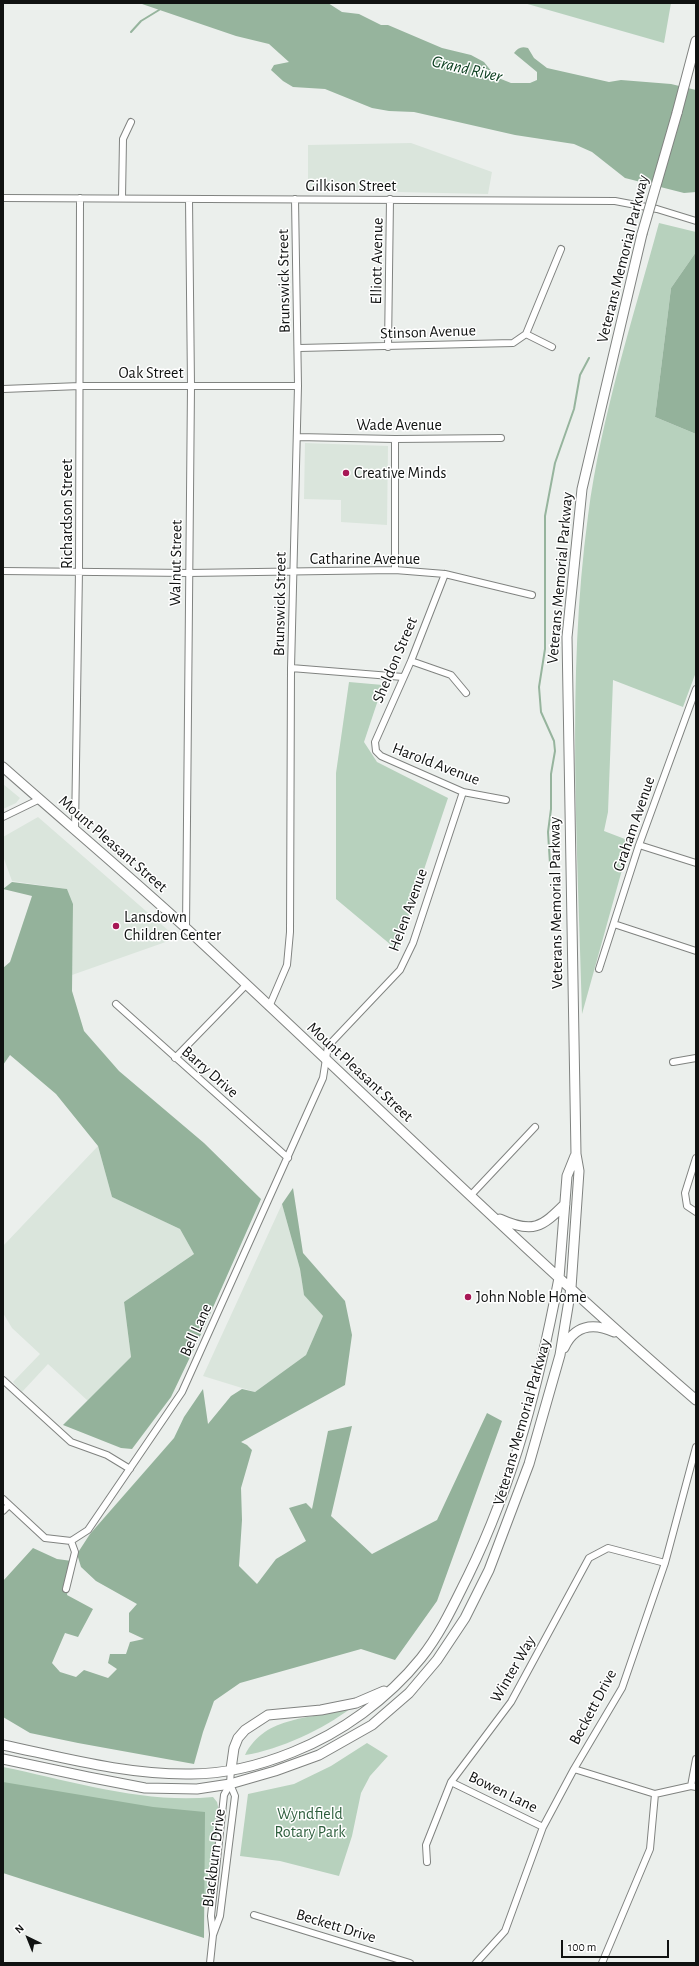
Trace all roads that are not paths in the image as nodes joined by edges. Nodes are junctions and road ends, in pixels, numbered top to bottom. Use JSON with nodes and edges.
{"nodes":[{"id":1,"x":696,"y":41,"type":"edge"},
{"id":2,"x":696,"y":65,"type":"edge"},
{"id":3,"x":677,"y":113,"type":"junction"},
{"id":4,"x":131,"y":122,"type":"dead end"},
{"id":5,"x":3,"y":198,"type":"edge"},
{"id":6,"x":80,"y":198,"type":"junction"},
{"id":7,"x":122,"y":198,"type":"junction"},
{"id":8,"x":188,"y":199,"type":"junction"},
{"id":9,"x":295,"y":199,"type":"junction"},
{"id":10,"x":390,"y":199,"type":"junction"},
{"id":11,"x":696,"y":221,"type":"edge"},
{"id":12,"x":561,"y":249,"type":"dead end"},
{"id":13,"x":526,"y":334,"type":"junction"},
{"id":14,"x":388,"y":347,"type":"junction"},
{"id":15,"x":552,"y":347,"type":"dead end"},
{"id":16,"x":299,"y":348,"type":"junction"},
{"id":17,"x":80,"y":386,"type":"junction"},
{"id":18,"x":191,"y":386,"type":"junction"},
{"id":19,"x":298,"y":386,"type":"junction"},
{"id":20,"x":3,"y":389,"type":"edge"},
{"id":21,"x":297,"y":437,"type":"junction"},
{"id":22,"x":501,"y":438,"type":"dead end"},
{"id":23,"x":395,"y":439,"type":"junction"},
{"id":24,"x":79,"y":570,"type":"junction"},
{"id":25,"x":395,"y":570,"type":"junction"},
{"id":26,"x":3,"y":571,"type":"edge"},
{"id":27,"x":293,"y":572,"type":"junction"},
{"id":28,"x":188,"y":573,"type":"junction"},
{"id":29,"x":445,"y":574,"type":"junction"},
{"id":30,"x":532,"y":595,"type":"dead end"},
{"id":31,"x":411,"y":661,"type":"junction"},
{"id":32,"x":291,"y":668,"type":"junction"},
{"id":33,"x":403,"y":677,"type":"junction"},
{"id":34,"x":696,"y":688,"type":"edge"},
{"id":35,"x":466,"y":693,"type":"dead end"},
{"id":36,"x":381,"y":756,"type":"joint"},
{"id":37,"x":3,"y":767,"type":"edge"},
{"id":38,"x":464,"y":792,"type":"junction"},
{"id":39,"x":40,"y":799,"type":"junction"},
{"id":40,"x":506,"y":800,"type":"dead end"},
{"id":41,"x":3,"y":817,"type":"edge"},
{"id":42,"x":75,"y":830,"type":"junction"},
{"id":43,"x":639,"y":845,"type":"junction"},
{"id":44,"x":696,"y":863,"type":"edge"},
{"id":45,"x":614,"y":924,"type":"junction"},
{"id":46,"x":186,"y":928,"type":"junction"},
{"id":47,"x":696,"y":951,"type":"edge"},
{"id":48,"x":599,"y":968,"type":"dead end"},
{"id":49,"x":246,"y":985,"type":"junction"},
{"id":50,"x":116,"y":1004,"type":"dead end"},
{"id":51,"x":269,"y":1007,"type":"junction"},
{"id":52,"x":175,"y":1058,"type":"junction"},
{"id":53,"x":696,"y":1058,"type":"edge"},
{"id":54,"x":325,"y":1060,"type":"junction"},
{"id":55,"x":674,"y":1062,"type":"dead end"},
{"id":56,"x":535,"y":1127,"type":"dead end"},
{"id":57,"x":576,"y":1154,"type":"junction"},
{"id":58,"x":288,"y":1158,"type":"junction"},
{"id":59,"x":696,"y":1158,"type":"edge"},
{"id":60,"x":471,"y":1195,"type":"junction"},
{"id":61,"x":565,"y":1204,"type":"junction"},
{"id":62,"x":696,"y":1212,"type":"edge"},
{"id":63,"x":494,"y":1216,"type":"junction"},
{"id":64,"x":559,"y":1278,"type":"junction"},
{"id":65,"x":571,"y":1288,"type":"junction"},
{"id":66,"x":621,"y":1336,"type":"junction"},
{"id":67,"x":560,"y":1355,"type":"junction"},
{"id":68,"x":3,"y":1380,"type":"edge"},
{"id":69,"x":696,"y":1400,"type":"edge"},
{"id":70,"x":696,"y":1447,"type":"edge"},
{"id":71,"x":130,"y":1469,"type":"junction"},
{"id":72,"x":3,"y":1499,"type":"edge"},
{"id":73,"x":9,"y":1505,"type":"junction"},
{"id":74,"x":3,"y":1511,"type":"edge"},
{"id":75,"x":71,"y":1541,"type":"junction"},
{"id":76,"x":665,"y":1563,"type":"junction"},
{"id":77,"x":66,"y":1588,"type":"dead end"},
{"id":78,"x":391,"y":1689,"type":"junction"},
{"id":79,"x":3,"y":1745,"type":"edge"},
{"id":80,"x":3,"y":1758,"type":"edge"},
{"id":81,"x":696,"y":1759,"type":"edge"},
{"id":82,"x":574,"y":1769,"type":"junction"},
{"id":83,"x":231,"y":1770,"type":"junction"},
{"id":84,"x":451,"y":1782,"type":"junction"},
{"id":85,"x":230,"y":1784,"type":"junction"},
{"id":86,"x":694,"y":1786,"type":"edge"},
{"id":87,"x":655,"y":1794,"type":"junction"},
{"id":88,"x":543,"y":1827,"type":"junction"},
{"id":89,"x":427,"y":1862,"type":"dead end"},
{"id":90,"x":254,"y":1915,"type":"dead end"},
{"id":91,"x":213,"y":1935,"type":"junction"},
{"id":92,"x":387,"y":1955,"type":"junction"},
{"id":93,"x":210,"y":1963,"type":"edge"},
{"id":94,"x":385,"y":1963,"type":"edge"},
{"id":95,"x":410,"y":1963,"type":"edge"},
{"id":96,"x":476,"y":1963,"type":"edge"},
{"id":97,"x":602,"y":1963,"type":"edge"}],
"edges":[{"from":1,"to":3,"type":"main road","name":"Veterans Memorial Parkway"},
{"from":2,"to":3,"type":"main road","name":"Veterans Memorial Parkway"},
{"from":3,"to":57,"type":"main road","name":"Veterans Memorial Parkway","bridge":true},
{"from":4,"to":7,"type":"street"},
{"from":5,"to":6,"type":"street","name":"Gilkison Street"},
{"from":6,"to":7,"type":"street","name":"Gilkison Street"},
{"from":6,"to":17,"type":"street","name":"Richardson Street"},
{"from":7,"to":8,"type":"street","name":"Gilkison Street"},
{"from":8,"to":9,"type":"street","name":"Gilkison Street"},
{"from":8,"to":18,"type":"street","name":"Walnut Street"},
{"from":9,"to":10,"type":"street","name":"Gilkison Street"},
{"from":9,"to":16,"type":"street","name":"Brunswick Street"},
{"from":10,"to":11,"type":"street","name":"Gilkison Street"},
{"from":10,"to":14,"type":"street","name":"Elliott Avenue"},
{"from":12,"to":13,"type":"street"},
{"from":13,"to":14,"type":"street","name":"Stinson Avenue"},
{"from":13,"to":15,"type":"street"},
{"from":14,"to":16,"type":"street","name":"Stinson Avenue"},
{"from":16,"to":19,"type":"street","name":"Brunswick Street"},
{"from":17,"to":18,"type":"street","name":"Oak Street"},
{"from":17,"to":20,"type":"street","name":"Oak Street"},
{"from":17,"to":24,"type":"street","name":"Richardson Street"},
{"from":18,"to":19,"type":"street","name":"Oak Street"},
{"from":18,"to":28,"type":"street","name":"Walnut Street"},
{"from":19,"to":21,"type":"street","name":"Brunswick Street"},
{"from":21,"to":23,"type":"street","name":"Wade Avenue"},
{"from":21,"to":27,"type":"street","name":"Brunswick Street"},
{"from":22,"to":23,"type":"street","name":"Wade Avenue"},
{"from":23,"to":25,"type":"street"},
{"from":24,"to":26,"type":"street","name":"Catharine Avenue"},
{"from":24,"to":28,"type":"street","name":"Catharine Avenue"},
{"from":24,"to":42,"type":"street","name":"Richardson Street"},
{"from":25,"to":27,"type":"street","name":"Catharine Avenue"},
{"from":25,"to":29,"type":"street","name":"Catharine Avenue"},
{"from":27,"to":28,"type":"street","name":"Catharine Avenue"},
{"from":27,"to":32,"type":"street","name":"Brunswick Street"},
{"from":28,"to":46,"type":"street","name":"Walnut Street"},
{"from":29,"to":30,"type":"street","name":"Catharine Avenue"},
{"from":29,"to":31,"type":"street","name":"Sheldon Street"},
{"from":31,"to":33,"type":"street","name":"Sheldon Street"},
{"from":31,"to":35,"type":"street"},
{"from":32,"to":33,"type":"street"},
{"from":32,"to":51,"type":"street","name":"Brunswick Street"},
{"from":33,"to":36,"type":"street","name":"Sheldon Street"},
{"from":34,"to":43,"type":"street","name":"Graham Avenue"},
{"from":36,"to":38,"type":"street","name":"Harold Avenue"},
{"from":37,"to":39,"type":"main road","name":"Mount Pleasant Street"},
{"from":38,"to":40,"type":"street","name":"Harold Avenue"},
{"from":38,"to":54,"type":"street","name":"Helen Avenue"},
{"from":39,"to":41,"type":"street"},
{"from":39,"to":42,"type":"main road","name":"Mount Pleasant Street"},
{"from":42,"to":46,"type":"main road","name":"Mount Pleasant Street"},
{"from":43,"to":44,"type":"street"},
{"from":43,"to":45,"type":"street","name":"Graham Avenue"},
{"from":45,"to":47,"type":"street"},
{"from":45,"to":48,"type":"street","name":"Graham Avenue"},
{"from":46,"to":49,"type":"main road","name":"Mount Pleasant Street"},
{"from":49,"to":51,"type":"main road","name":"Mount Pleasant Street"},
{"from":49,"to":52,"type":"street"},
{"from":50,"to":52,"type":"street","name":"Barry Drive"},
{"from":51,"to":54,"type":"main road","name":"Mount Pleasant Street"},
{"from":52,"to":58,"type":"street","name":"Barry Drive"},
{"from":53,"to":55,"type":"street"},
{"from":54,"to":58,"type":"street","name":"Bell Lane"},
{"from":54,"to":60,"type":"main road","name":"Mount Pleasant Street"},
{"from":56,"to":60,"type":"street"},
{"from":57,"to":61,"type":"main road","name":"Veterans Memorial Parkway"},
{"from":57,"to":65,"type":"main road","name":"Veterans Memorial Parkway"},
{"from":58,"to":71,"type":"street","name":"Bell Lane"},
{"from":59,"to":62,"type":"street"},
{"from":60,"to":63,"type":"main road","name":"Mount Pleasant Street"},
{"from":61,"to":63,"type":"main road"},
{"from":61,"to":64,"type":"main road","name":"Veterans Memorial Parkway"},
{"from":63,"to":64,"type":"main road","name":"Mount Pleasant Street"},
{"from":64,"to":65,"type":"main road","name":"Mount Pleasant Street"},
{"from":64,"to":78,"type":"main road","name":"Veterans Memorial Parkway"},
{"from":65,"to":66,"type":"main road","name":"Mount Pleasant Street"},
{"from":65,"to":67,"type":"main road","name":"Veterans Memorial Parkway"},
{"from":66,"to":67,"type":"main road"},
{"from":66,"to":69,"type":"main road","name":"Mount Pleasant Street"},
{"from":67,"to":85,"type":"main road","name":"Veterans Memorial Parkway"},
{"from":68,"to":71,"type":"street"},
{"from":70,"to":76,"type":"street","name":"Beckett Drive"},
{"from":71,"to":75,"type":"street","name":"Bell Lane"},
{"from":72,"to":73,"type":"street"},
{"from":73,"to":74,"type":"street"},
{"from":73,"to":75,"type":"street"},
{"from":75,"to":77,"type":"street"},
{"from":76,"to":82,"type":"street","name":"Beckett Drive"},
{"from":76,"to":84,"type":"street","name":"Winter Way"},
{"from":78,"to":83,"type":"main road","name":"Veterans Memorial Parkway"},
{"from":78,"to":83,"type":"main road"},
{"from":79,"to":83,"type":"main road","name":"Veterans Memorial Parkway"},
{"from":80,"to":85,"type":"main road","name":"Veterans Memorial Parkway"},
{"from":81,"to":86,"type":"street"},
{"from":82,"to":87,"type":"street"},
{"from":82,"to":88,"type":"street","name":"Beckett Drive"},
{"from":83,"to":85,"type":"street","name":"Blackburn Drive"},
{"from":84,"to":88,"type":"street","name":"Bowen Lane"},
{"from":84,"to":89,"type":"street","name":"Winter Way"},
{"from":85,"to":91,"type":"street","name":"Blackburn Drive"},
{"from":85,"to":91,"type":"street","name":"Blackburn Drive"},
{"from":86,"to":87,"type":"street"},
{"from":87,"to":97,"type":"street"},
{"from":88,"to":96,"type":"street","name":"Beckett Drive"},
{"from":90,"to":92,"type":"street","name":"Beckett Drive"},
{"from":91,"to":93,"type":"street","name":"Blackburn Drive"},
{"from":92,"to":94,"type":"street"},
{"from":92,"to":95,"type":"street","name":"Beckett Drive"}]}
